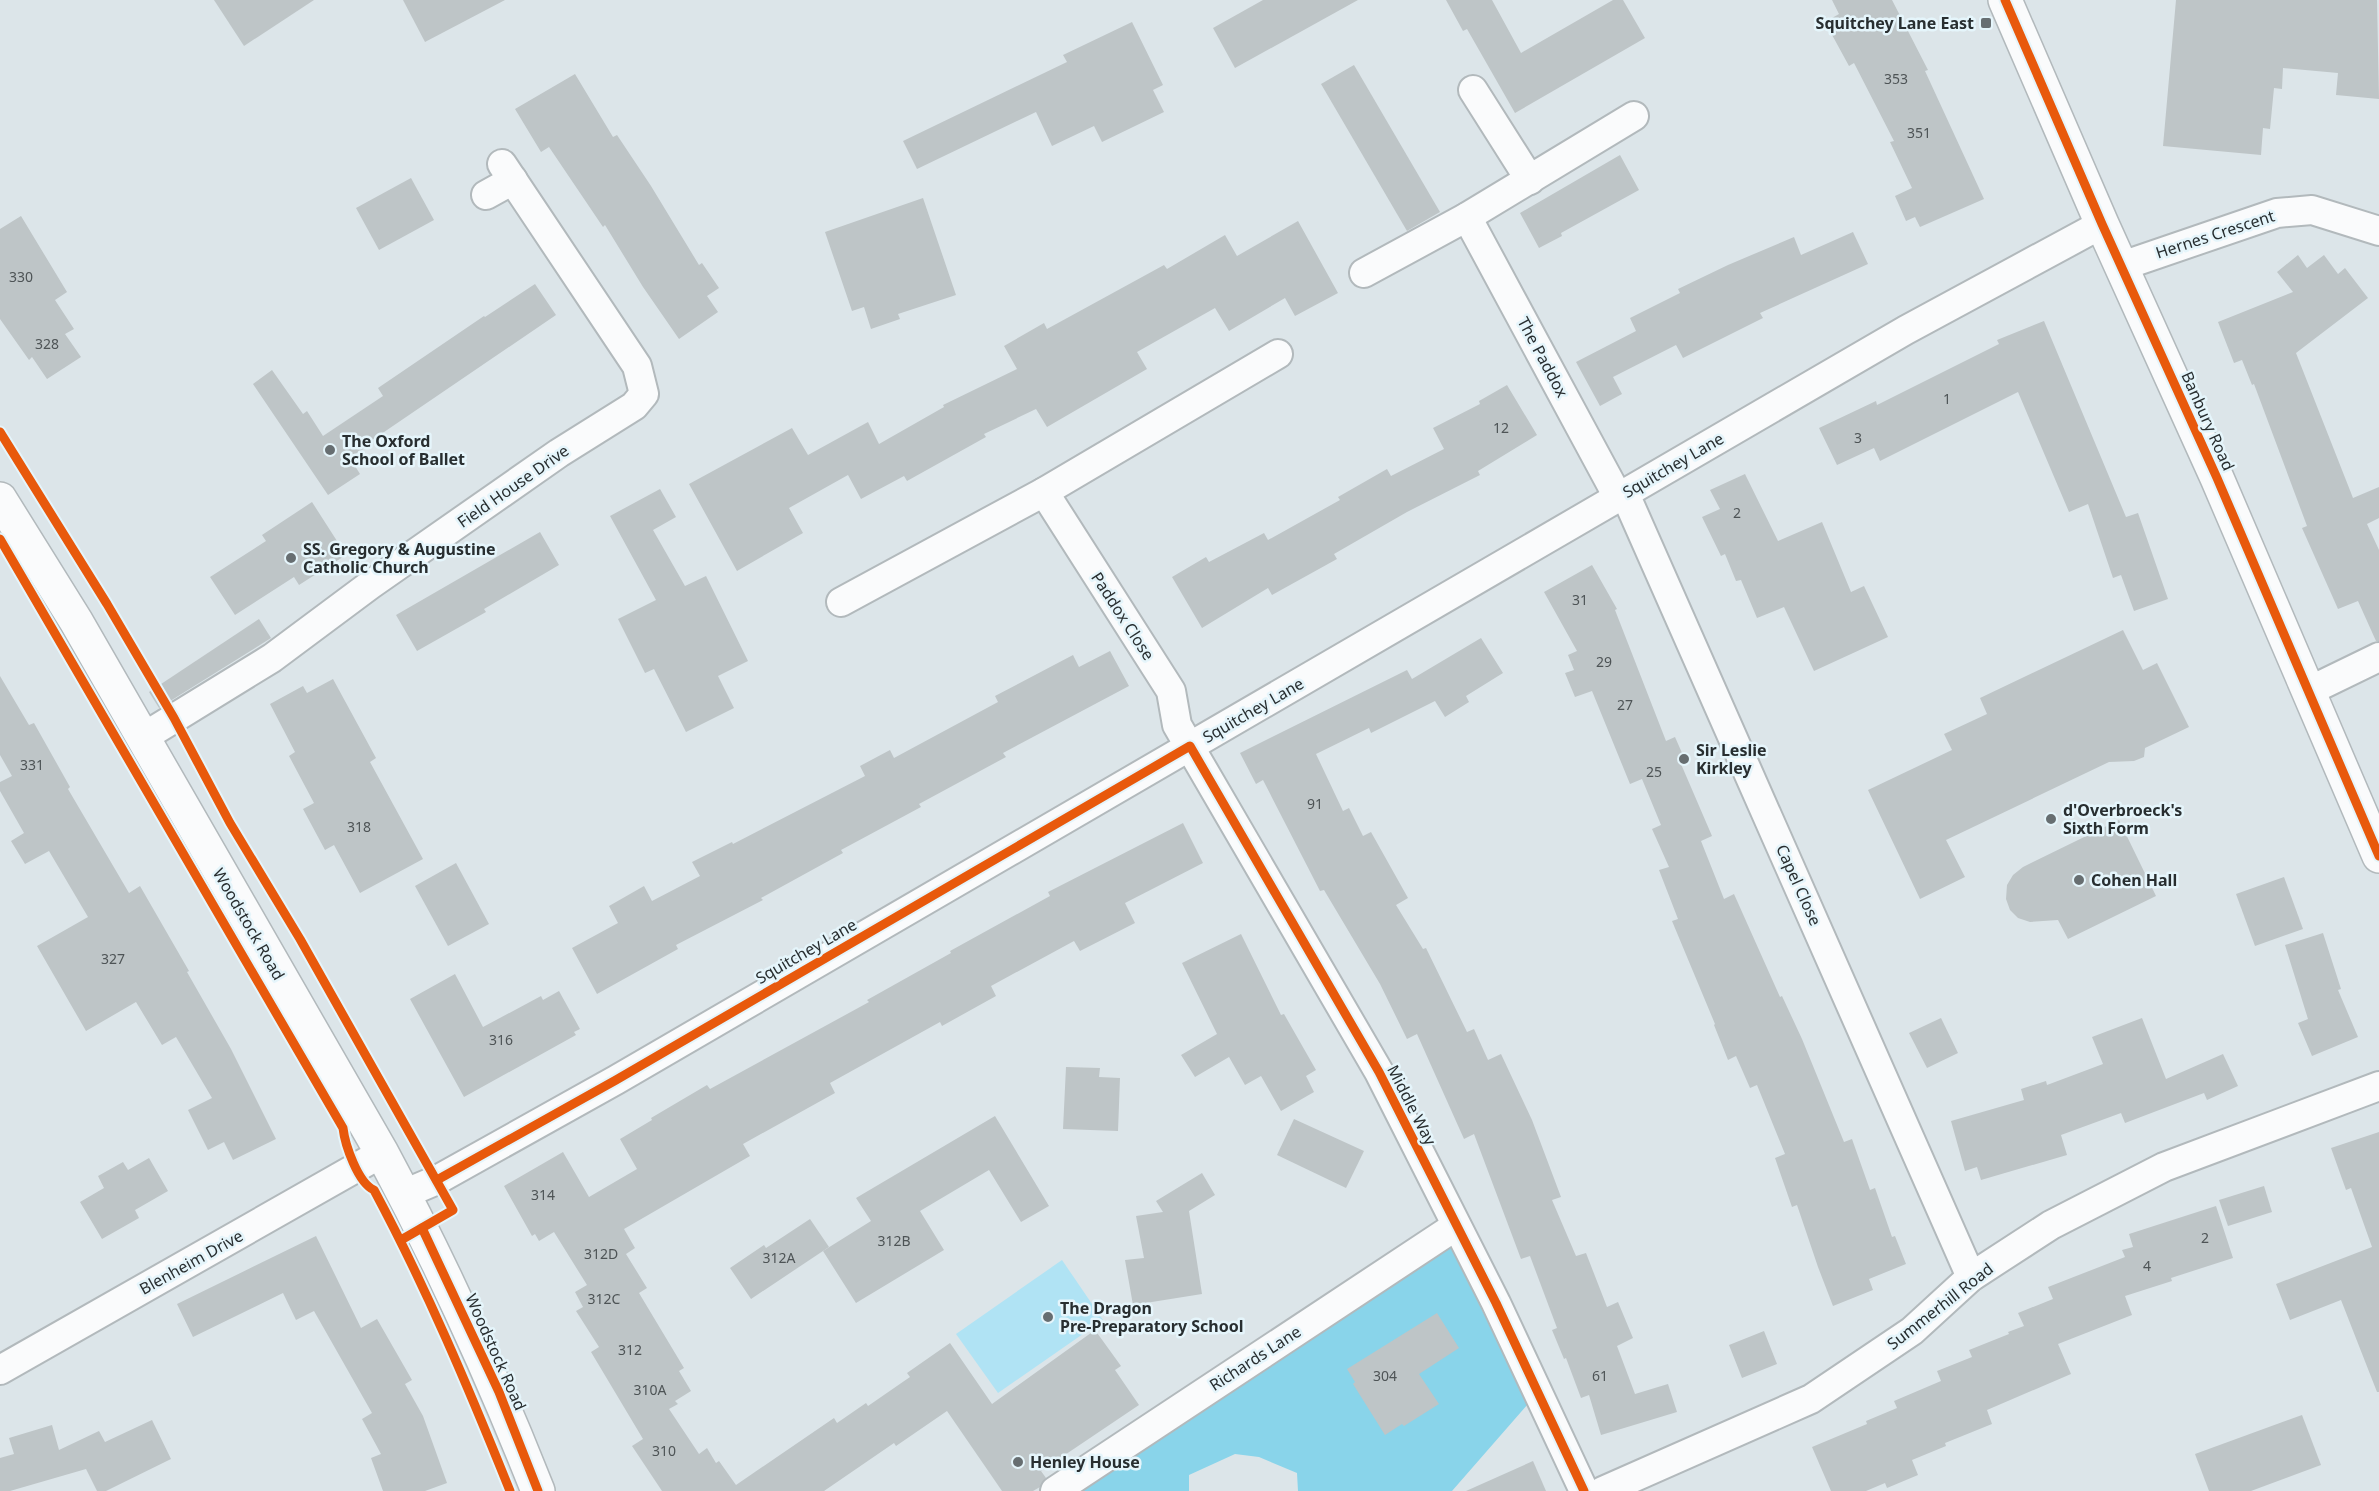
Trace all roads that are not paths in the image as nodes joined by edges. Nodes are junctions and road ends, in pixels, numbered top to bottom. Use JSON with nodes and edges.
{"nodes":[{"id":1,"x":2005,"y":0,"type":"edge"},
{"id":2,"x":1473,"y":90,"type":"dead end"},
{"id":3,"x":1634,"y":116,"type":"dead end"},
{"id":4,"x":1530,"y":180,"type":"junction"},
{"id":5,"x":486,"y":195,"type":"dead end"},
{"id":6,"x":1467,"y":217,"type":"junction"},
{"id":7,"x":2102,"y":224,"type":"junction"},
{"id":8,"x":2379,"y":231,"type":"edge"},
{"id":9,"x":2122,"y":266,"type":"junction"},
{"id":10,"x":1364,"y":273,"type":"dead end"},
{"id":11,"x":1278,"y":354,"type":"dead end"},
{"id":12,"x":1044,"y":492,"type":"junction"},
{"id":13,"x":1622,"y":495,"type":"junction"},
{"id":14,"x":0,"y":499,"type":"edge"},
{"id":15,"x":842,"y":602,"type":"dead end"},
{"id":16,"x":2379,"y":657,"type":"edge"},
{"id":17,"x":2309,"y":691,"type":"junction"},
{"id":18,"x":142,"y":738,"type":"junction"},
{"id":19,"x":1190,"y":746,"type":"junction"},
{"id":20,"x":2379,"y":856,"type":"edge"},
{"id":21,"x":2379,"y":1086,"type":"edge"},
{"id":22,"x":382,"y":1153,"type":"junction"},
{"id":23,"x":404,"y":1194,"type":"junction"},
{"id":24,"x":1456,"y":1226,"type":"junction"},
{"id":25,"x":1971,"y":1277,"type":"junction"},
{"id":26,"x":0,"y":1370,"type":"edge"},
{"id":27,"x":538,"y":1491,"type":"edge"},
{"id":28,"x":1055,"y":1491,"type":"edge"},
{"id":29,"x":1584,"y":1491,"type":"edge"},
{"id":30,"x":1603,"y":1491,"type":"edge"}],
"edges":[{"from":1,"to":7,"type":"main road","name":"Banbury Road"},
{"from":2,"to":4,"type":"street"},
{"from":3,"to":4,"type":"street"},
{"from":4,"to":6,"type":"street"},
{"from":5,"to":18,"type":"street","name":"Field House Drive"},
{"from":6,"to":10,"type":"street"},
{"from":6,"to":13,"type":"street","name":"The Paddox"},
{"from":7,"to":9,"type":"main road","name":"Banbury Road"},
{"from":7,"to":13,"type":"street","name":"Squitchey Lane"},
{"from":8,"to":9,"type":"street","name":"Hernes Crescent"},
{"from":9,"to":17,"type":"main road","name":"Banbury Road"},
{"from":11,"to":12,"type":"street"},
{"from":12,"to":15,"type":"street"},
{"from":12,"to":19,"type":"street","name":"Paddox Close"},
{"from":13,"to":19,"type":"street","name":"Squitchey Lane"},
{"from":13,"to":25,"type":"street","name":"Capel Close"},
{"from":14,"to":18,"type":"main road","name":"Woodstock Road"},
{"from":16,"to":17,"type":"street"},
{"from":17,"to":20,"type":"main road","name":"Banbury Road"},
{"from":18,"to":22,"type":"main road","name":"Woodstock Road"},
{"from":19,"to":23,"type":"street","name":"Squitchey Lane"},
{"from":19,"to":24,"type":"street","name":"Middle Way"},
{"from":21,"to":25,"type":"street","name":"Summerhill Road"},
{"from":22,"to":23,"type":"main road","name":"Woodstock Road"},
{"from":22,"to":26,"type":"street","name":"Blenheim Drive"},
{"from":23,"to":27,"type":"main road","name":"Woodstock Road"},
{"from":24,"to":28,"type":"street","name":"Richards Lane"},
{"from":24,"to":29,"type":"street","name":"Middle Way"},
{"from":25,"to":30,"type":"street","name":"Summerhill Road"}]}
